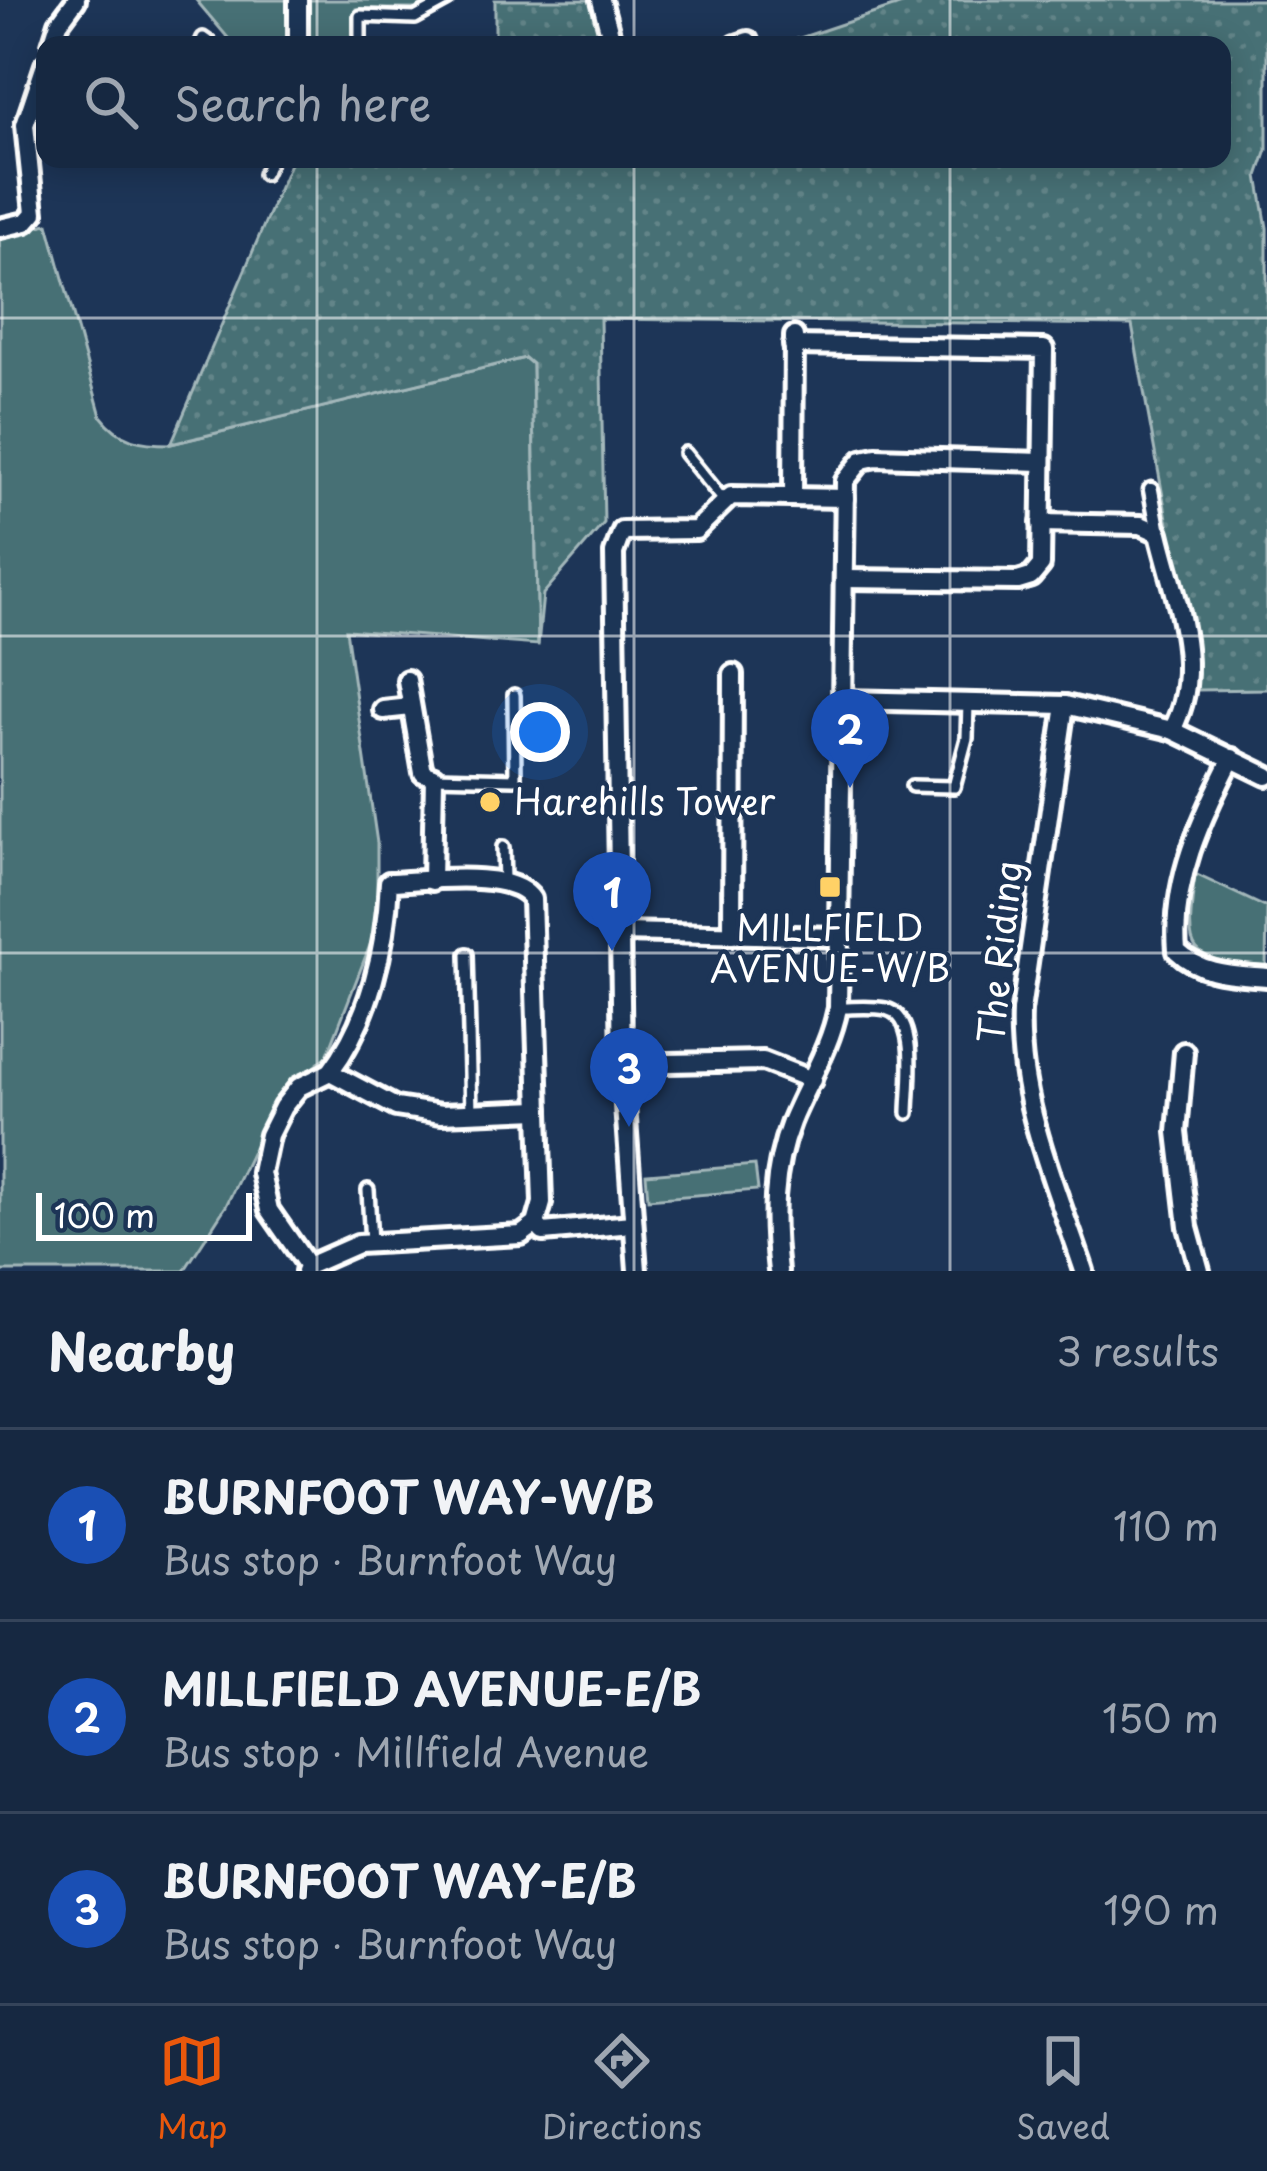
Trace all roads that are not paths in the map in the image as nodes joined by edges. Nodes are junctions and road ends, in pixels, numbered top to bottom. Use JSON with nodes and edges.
{"nodes":[{"id":1,"x":76,"y":0,"type":"edge"},
{"id":2,"x":298,"y":0,"type":"edge"},
{"id":3,"x":448,"y":0,"type":"edge"},
{"id":4,"x":601,"y":0,"type":"edge"},
{"id":5,"x":55,"y":36,"type":"edge"},
{"id":6,"x":298,"y":36,"type":"edge"},
{"id":7,"x":359,"y":36,"type":"edge"},
{"id":8,"x":611,"y":36,"type":"edge"},
{"id":9,"x":36,"y":92,"type":"edge"},
{"id":10,"x":267,"y":168,"type":"edge"},
{"id":11,"x":264,"y":174,"type":"dead end"},
{"id":12,"x":0,"y":228,"type":"edge"},
{"id":13,"x":685,"y":453,"type":"dead end"},
{"id":14,"x":1041,"y":461,"type":"junction"},
{"id":15,"x":1151,"y":490,"type":"dead end"},
{"id":16,"x":793,"y":497,"type":"junction"},
{"id":17,"x":845,"y":498,"type":"junction"},
{"id":18,"x":725,"y":502,"type":"junction"},
{"id":19,"x":1041,"y":523,"type":"junction"},
{"id":20,"x":1159,"y":533,"type":"junction"},
{"id":21,"x":844,"y":579,"type":"junction"},
{"id":22,"x":733,"y":674,"type":"dead end"},
{"id":23,"x":407,"y":680,"type":"dead end"},
{"id":24,"x":514,"y":695,"type":"dead end"},
{"id":25,"x":843,"y":700,"type":"junction"},
{"id":26,"x":968,"y":701,"type":"junction"},
{"id":27,"x":1065,"y":705,"type":"junction"},
{"id":28,"x":411,"y":707,"type":"junction"},
{"id":29,"x":383,"y":710,"type":"dead end"},
{"id":30,"x":1172,"y":730,"type":"junction"},
{"id":31,"x":1232,"y":758,"type":"junction"},
{"id":32,"x":1267,"y":776,"type":"edge"},
{"id":33,"x":434,"y":777,"type":"junction"},
{"id":34,"x":912,"y":786,"type":"dead end"},
{"id":35,"x":502,"y":847,"type":"dead end"},
{"id":36,"x":504,"y":880,"type":"junction"},
{"id":37,"x":432,"y":881,"type":"junction"},
{"id":38,"x":621,"y":932,"type":"junction"},
{"id":39,"x":732,"y":935,"type":"junction"},
{"id":40,"x":840,"y":937,"type":"junction"},
{"id":41,"x":467,"y":954,"type":"dead end"},
{"id":42,"x":1267,"y":977,"type":"edge"},
{"id":43,"x":838,"y":1008,"type":"junction"},
{"id":44,"x":1184,"y":1052,"type":"dead end"},
{"id":45,"x":622,"y":1064,"type":"junction"},
{"id":46,"x":330,"y":1072,"type":"junction"},
{"id":47,"x":812,"y":1080,"type":"junction"},
{"id":48,"x":539,"y":1110,"type":"junction"},
{"id":49,"x":471,"y":1112,"type":"junction"},
{"id":50,"x":908,"y":1113,"type":"dead end"},
{"id":51,"x":368,"y":1190,"type":"dead end"},
{"id":52,"x":536,"y":1224,"type":"junction"},
{"id":53,"x":632,"y":1224,"type":"junction"},
{"id":54,"x":371,"y":1244,"type":"junction"},
{"id":55,"x":306,"y":1268,"type":"edge"},
{"id":56,"x":637,"y":1271,"type":"edge"},
{"id":57,"x":778,"y":1271,"type":"edge"},
{"id":58,"x":1084,"y":1271,"type":"edge"},
{"id":59,"x":1200,"y":1271,"type":"edge"}],
"edges":[{"from":1,"to":5,"type":"street"},
{"from":2,"to":6,"type":"street"},
{"from":3,"to":7,"type":"lane"},
{"from":4,"to":8,"type":"street"},
{"from":9,"to":12,"type":"street"},
{"from":10,"to":11,"type":"lane"},
{"from":13,"to":18,"type":"lane"},
{"from":14,"to":16,"type":"street"},
{"from":14,"to":17,"type":"street"},
{"from":14,"to":19,"type":"street"},
{"from":15,"to":20,"type":"street"},
{"from":16,"to":17,"type":"street"},
{"from":16,"to":18,"type":"street"},
{"from":17,"to":21,"type":"street"},
{"from":18,"to":38,"type":"street"},
{"from":19,"to":20,"type":"street"},
{"from":19,"to":21,"type":"street"},
{"from":20,"to":30,"type":"street"},
{"from":21,"to":25,"type":"street"},
{"from":22,"to":39,"type":"street"},
{"from":23,"to":28,"type":"street"},
{"from":24,"to":33,"type":"lane"},
{"from":25,"to":26,"type":"street"},
{"from":25,"to":40,"type":"street"},
{"from":26,"to":27,"type":"street"},
{"from":26,"to":34,"type":"lane"},
{"from":27,"to":30,"type":"street"},
{"from":27,"to":58,"type":"street","name":"The Riding"},
{"from":28,"to":29,"type":"street"},
{"from":28,"to":33,"type":"street"},
{"from":30,"to":31,"type":"street"},
{"from":31,"to":32,"type":"street"},
{"from":31,"to":42,"type":"street"},
{"from":33,"to":37,"type":"street"},
{"from":35,"to":36,"type":"lane"},
{"from":36,"to":37,"type":"street"},
{"from":36,"to":48,"type":"street"},
{"from":37,"to":46,"type":"street"},
{"from":38,"to":39,"type":"street"},
{"from":38,"to":45,"type":"street"},
{"from":39,"to":40,"type":"street"},
{"from":40,"to":43,"type":"street"},
{"from":41,"to":49,"type":"lane"},
{"from":43,"to":47,"type":"street"},
{"from":43,"to":50,"type":"lane"},
{"from":44,"to":59,"type":"street"},
{"from":45,"to":47,"type":"street"},
{"from":45,"to":53,"type":"street"},
{"from":46,"to":49,"type":"street"},
{"from":46,"to":55,"type":"street"},
{"from":47,"to":57,"type":"street"},
{"from":48,"to":49,"type":"street"},
{"from":48,"to":52,"type":"street"},
{"from":51,"to":54,"type":"lane"},
{"from":52,"to":53,"type":"street"},
{"from":52,"to":54,"type":"street"},
{"from":53,"to":56,"type":"street"},
{"from":54,"to":55,"type":"street"}]}
